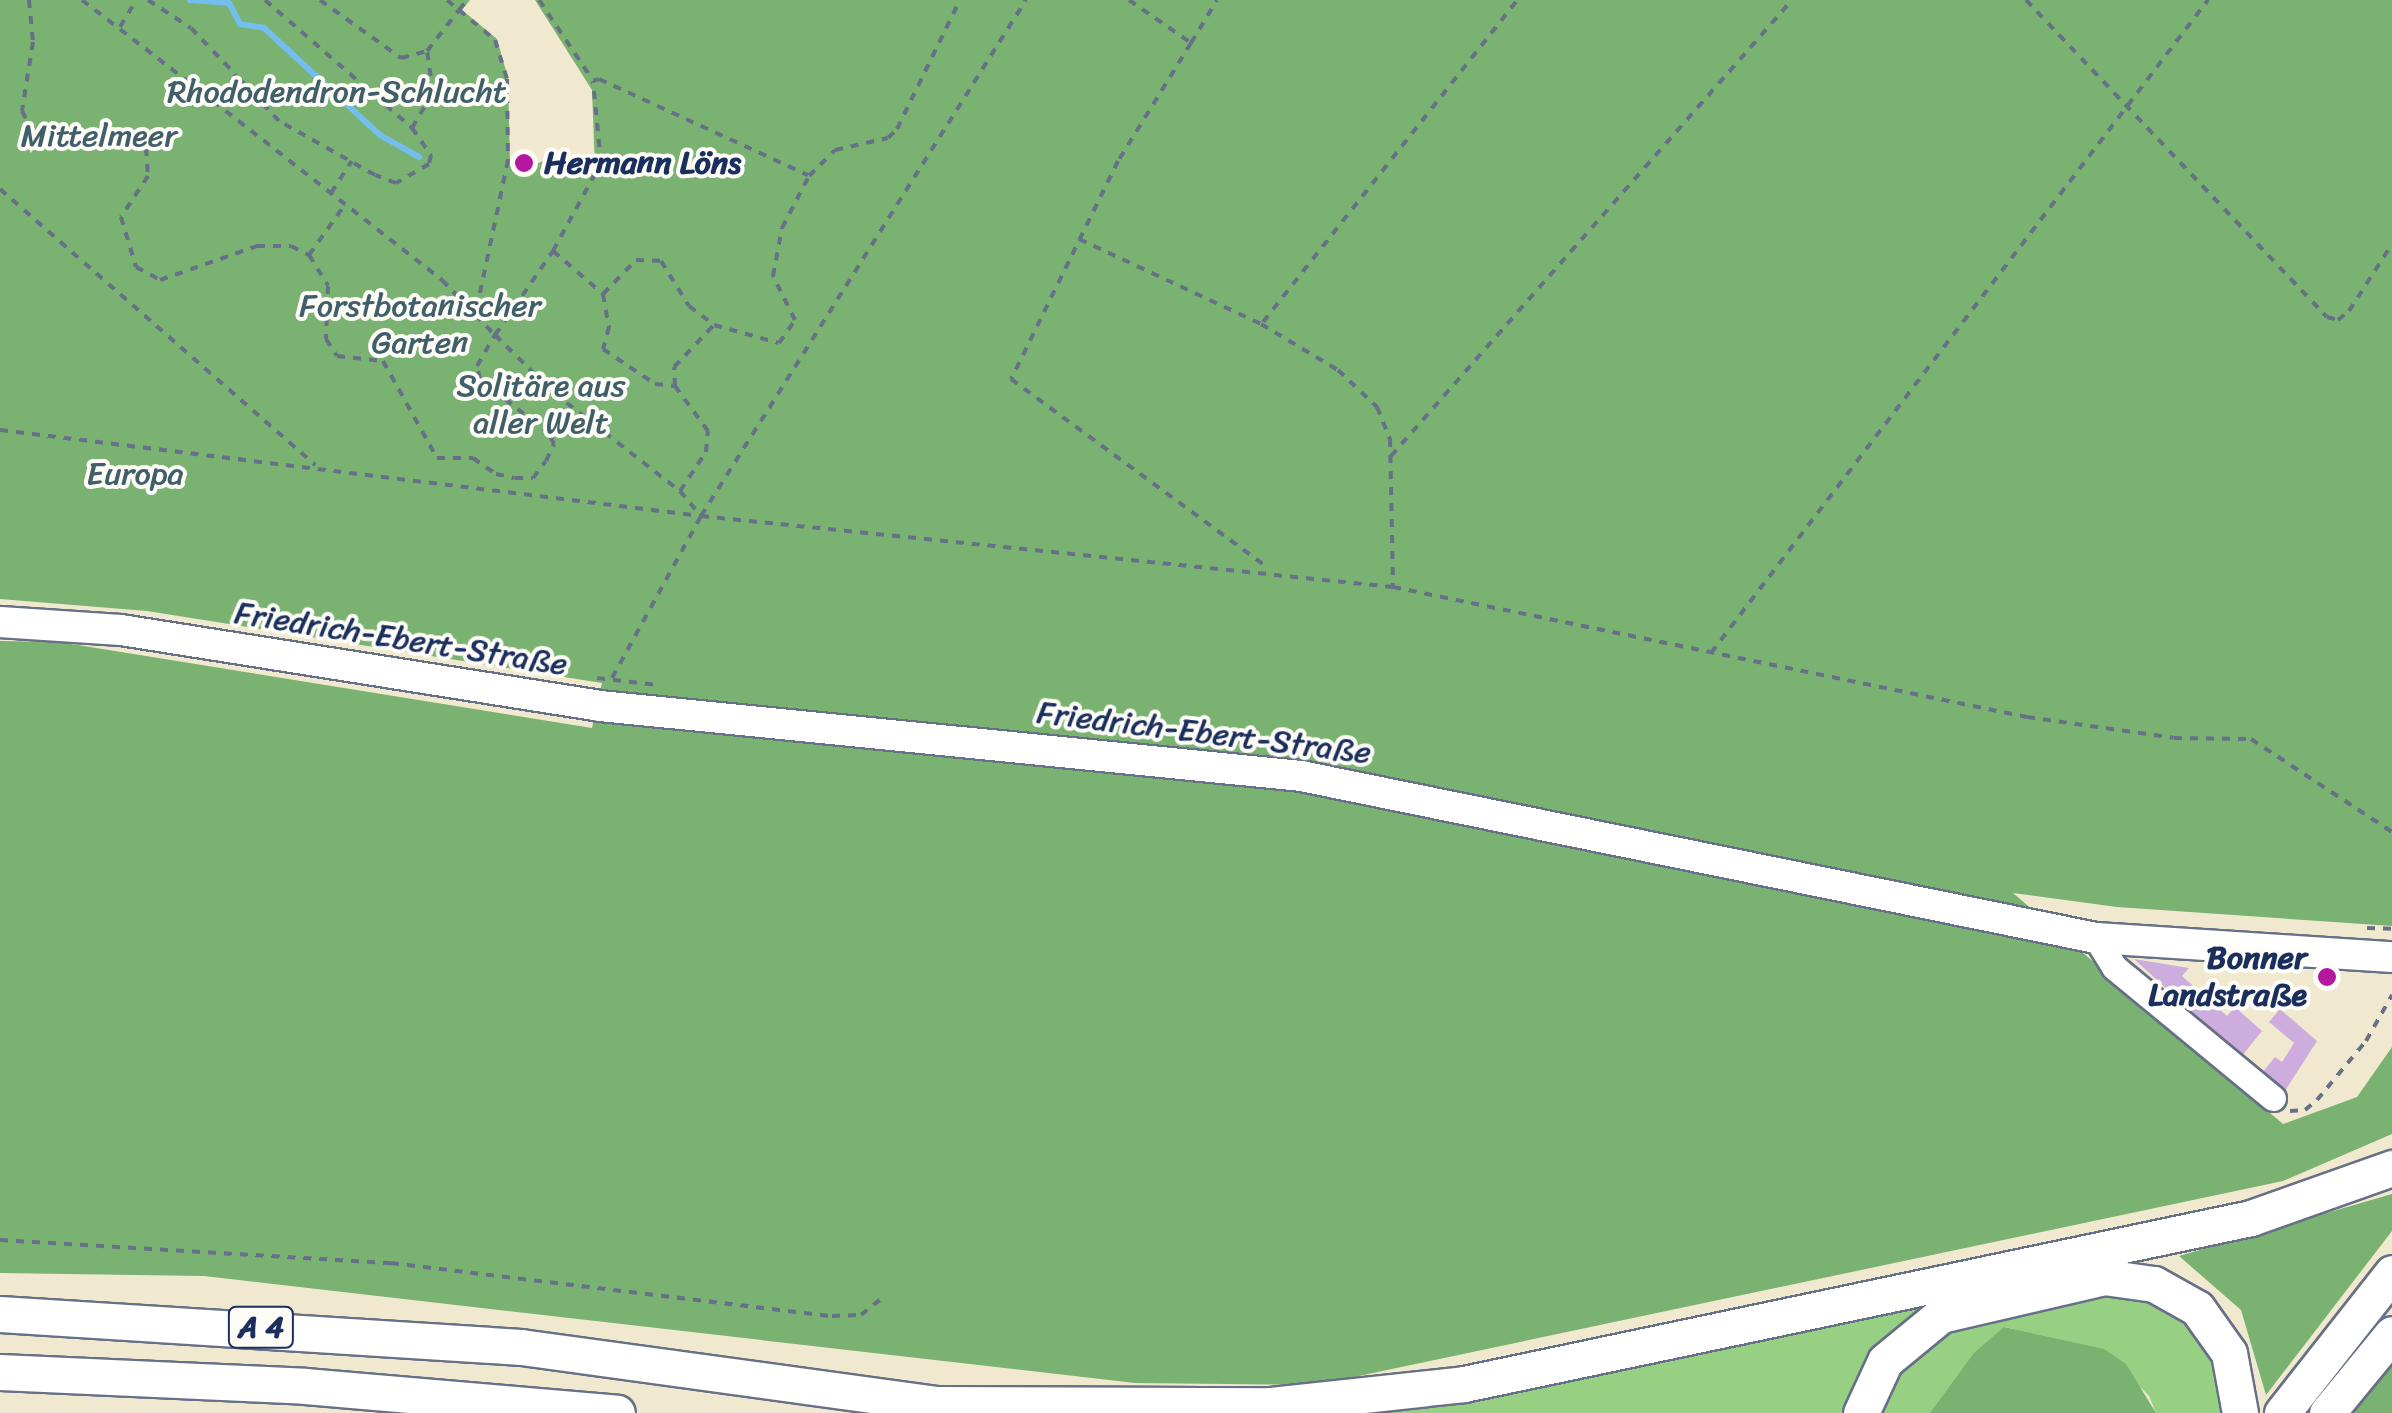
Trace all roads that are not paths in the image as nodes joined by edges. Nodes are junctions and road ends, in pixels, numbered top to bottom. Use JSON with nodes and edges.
{"nodes":[{"id":1,"x":0,"y":622,"type":"edge"},
{"id":2,"x":2096,"y":938,"type":"junction"},
{"id":3,"x":2392,"y":957,"type":"edge"},
{"id":4,"x":2273,"y":1098,"type":"road end"},
{"id":5,"x":2392,"y":1168,"type":"edge"},
{"id":6,"x":2392,"y":1273,"type":"edge"},
{"id":7,"x":0,"y":1314,"type":"edge"},
{"id":8,"x":2392,"y":1334,"type":"edge"},
{"id":9,"x":0,"y":1372,"type":"edge"},
{"id":10,"x":936,"y":1404,"type":"junction"},
{"id":11,"x":617,"y":1413,"type":"edge"},
{"id":12,"x":994,"y":1413,"type":"edge"},
{"id":13,"x":1861,"y":1413,"type":"edge"},
{"id":14,"x":2240,"y":1413,"type":"edge"},
{"id":15,"x":2282,"y":1413,"type":"edge"},
{"id":16,"x":2327,"y":1413,"type":"edge"}],
"edges":[{"from":1,"to":2,"type":"main road","name":"Friedrich-Ebert-Straße"},
{"from":2,"to":3,"type":"main road","name":"Friedrich-Ebert-Straße"},
{"from":2,"to":4,"type":"lane"},
{"from":5,"to":10,"type":"highway"},
{"from":6,"to":15,"type":"highway"},
{"from":7,"to":10,"type":"highway","number":"A 4"},
{"from":8,"to":16,"type":"highway"},
{"from":9,"to":11,"type":"highway","number":"A 4"},
{"from":10,"to":12,"type":"highway","number":"A 4"},
{"from":13,"to":14,"type":"highway"}]}
